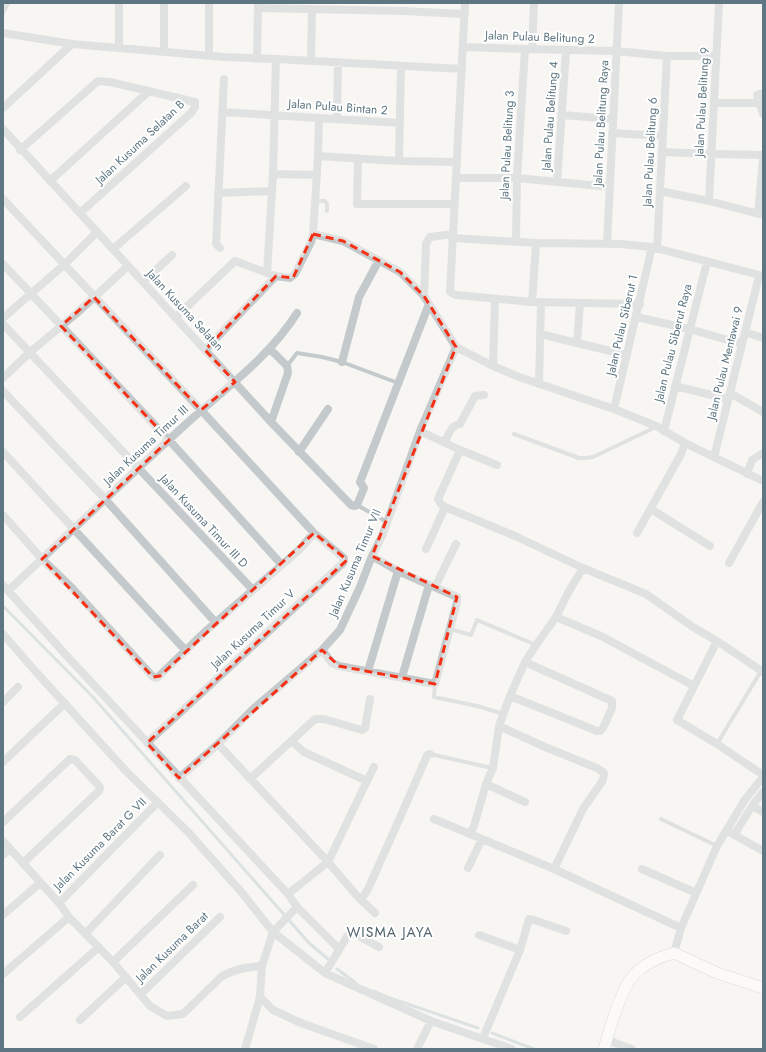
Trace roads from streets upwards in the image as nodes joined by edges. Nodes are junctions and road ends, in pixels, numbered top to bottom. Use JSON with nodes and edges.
{"nodes":[{"id":1,"x":119,"y":3,"type":"edge"},
{"id":2,"x":164,"y":3,"type":"edge"},
{"id":3,"x":209,"y":3,"type":"edge"},
{"id":4,"x":465,"y":3,"type":"edge"},
{"id":5,"x":534,"y":3,"type":"edge"},
{"id":6,"x":619,"y":3,"type":"edge"},
{"id":7,"x":719,"y":3,"type":"edge"},
{"id":8,"x":258,"y":5,"type":"edge"},
{"id":9,"x":356,"y":6,"type":"edge"},
{"id":10,"x":403,"y":7,"type":"edge"},
{"id":11,"x":312,"y":10,"type":"junction"},
{"id":12,"x":464,"y":14,"type":"junction"},
{"id":13,"x":3,"y":33,"type":"edge"},
{"id":14,"x":72,"y":44,"type":"junction"},
{"id":15,"x":463,"y":47,"type":"junction"},
{"id":16,"x":119,"y":48,"type":"junction"},
{"id":17,"x":529,"y":49,"type":"junction"},
{"id":18,"x":164,"y":51,"type":"junction"},
{"id":19,"x":566,"y":51,"type":"junction"},
{"id":20,"x":616,"y":52,"type":"junction"},
{"id":21,"x":209,"y":55,"type":"junction"},
{"id":22,"x":667,"y":56,"type":"junction"},
{"id":23,"x":716,"y":56,"type":"junction"},
{"id":24,"x":276,"y":58,"type":"junction"},
{"id":25,"x":257,"y":59,"type":"junction"},
{"id":26,"x":312,"y":61,"type":"junction"},
{"id":27,"x":338,"y":62,"type":"junction"},
{"id":28,"x":400,"y":66,"type":"junction"},
{"id":29,"x":462,"y":69,"type":"junction"},
{"id":30,"x":224,"y":79,"type":"dead end"},
{"id":31,"x":149,"y":91,"type":"junction"},
{"id":32,"x":760,"y":94,"type":"edge"},
{"id":33,"x":714,"y":103,"type":"junction"},
{"id":34,"x":760,"y":103,"type":"junction"},
{"id":35,"x":3,"y":108,"type":"edge"},
{"id":36,"x":222,"y":112,"type":"junction"},
{"id":37,"x":763,"y":114,"type":"edge"},
{"id":38,"x":275,"y":115,"type":"junction"},
{"id":39,"x":562,"y":115,"type":"junction"},
{"id":40,"x":318,"y":118,"type":"junction"},
{"id":41,"x":337,"y":119,"type":"junction"},
{"id":42,"x":612,"y":119,"type":"junction"},
{"id":43,"x":400,"y":123,"type":"junction"},
{"id":44,"x":3,"y":129,"type":"edge"},
{"id":45,"x":612,"y":133,"type":"junction"},
{"id":46,"x":663,"y":136,"type":"junction"},
{"id":47,"x":20,"y":150,"type":"junction"},
{"id":48,"x":662,"y":152,"type":"junction"},
{"id":49,"x":712,"y":154,"type":"junction"},
{"id":50,"x":763,"y":155,"type":"edge"},
{"id":51,"x":318,"y":156,"type":"junction"},
{"id":52,"x":358,"y":158,"type":"junction"},
{"id":53,"x":763,"y":159,"type":"edge"},
{"id":54,"x":399,"y":161,"type":"junction"},
{"id":55,"x":456,"y":162,"type":"junction"},
{"id":56,"x":273,"y":174,"type":"junction"},
{"id":57,"x":317,"y":175,"type":"junction"},
{"id":58,"x":456,"y":178,"type":"junction"},
{"id":59,"x":517,"y":178,"type":"junction"},
{"id":60,"x":50,"y":181,"type":"junction"},
{"id":61,"x":557,"y":182,"type":"junction"},
{"id":62,"x":186,"y":186,"type":"dead end"},
{"id":63,"x":610,"y":187,"type":"junction"},
{"id":64,"x":271,"y":191,"type":"junction"},
{"id":65,"x":660,"y":191,"type":"junction"},
{"id":66,"x":218,"y":193,"type":"junction"},
{"id":67,"x":3,"y":199,"type":"edge"},
{"id":68,"x":709,"y":201,"type":"junction"},
{"id":69,"x":454,"y":204,"type":"junction"},
{"id":70,"x":80,"y":213,"type":"junction"},
{"id":71,"x":761,"y":214,"type":"edge"},
{"id":72,"x":97,"y":232,"type":"junction"},
{"id":73,"x":313,"y":234,"type":"junction"},
{"id":74,"x":453,"y":236,"type":"junction"},
{"id":75,"x":516,"y":241,"type":"junction"},
{"id":76,"x":536,"y":243,"type":"junction"},
{"id":77,"x":607,"y":244,"type":"junction"},
{"id":78,"x":220,"y":248,"type":"dead end"},
{"id":79,"x":655,"y":248,"type":"junction"},
{"id":80,"x":113,"y":249,"type":"junction"},
{"id":81,"x":172,"y":255,"type":"dead end"},
{"id":82,"x":379,"y":260,"type":"junction"},
{"id":83,"x":707,"y":262,"type":"junction"},
{"id":84,"x":3,"y":264,"type":"edge"},
{"id":85,"x":65,"y":264,"type":"junction"},
{"id":86,"x":128,"y":266,"type":"junction"},
{"id":87,"x":267,"y":272,"type":"junction"},
{"id":88,"x":276,"y":276,"type":"junction"},
{"id":89,"x":761,"y":276,"type":"edge"},
{"id":90,"x":143,"y":282,"type":"junction"},
{"id":91,"x":30,"y":293,"type":"junction"},
{"id":92,"x":424,"y":296,"type":"junction"},
{"id":93,"x":94,"y":297,"type":"junction"},
{"id":94,"x":495,"y":299,"type":"junction"},
{"id":95,"x":532,"y":302,"type":"junction"},
{"id":96,"x":541,"y":302,"type":"junction"},
{"id":97,"x":580,"y":303,"type":"junction"},
{"id":98,"x":429,"y":304,"type":"junction"},
{"id":99,"x":640,"y":304,"type":"junction"},
{"id":100,"x":297,"y":313,"type":"dead end"},
{"id":101,"x":637,"y":317,"type":"junction"},
{"id":102,"x":3,"y":318,"type":"edge"},
{"id":103,"x":175,"y":318,"type":"junction"},
{"id":104,"x":3,"y":324,"type":"edge"},
{"id":105,"x":61,"y":326,"type":"junction"},
{"id":106,"x":689,"y":329,"type":"junction"},
{"id":107,"x":745,"y":332,"type":"junction"},
{"id":108,"x":540,"y":334,"type":"junction"},
{"id":109,"x":763,"y":338,"type":"edge"},
{"id":110,"x":577,"y":343,"type":"junction"},
{"id":111,"x":742,"y":344,"type":"junction"},
{"id":112,"x":456,"y":347,"type":"junction"},
{"id":113,"x":205,"y":350,"type":"junction"},
{"id":114,"x":270,"y":350,"type":"junction"},
{"id":115,"x":29,"y":353,"type":"junction"},
{"id":116,"x":627,"y":355,"type":"junction"},
{"id":117,"x":342,"y":362,"type":"road end"},
{"id":118,"x":493,"y":366,"type":"junction"},
{"id":119,"x":3,"y":378,"type":"edge"},
{"id":120,"x":235,"y":382,"type":"junction"},
{"id":121,"x":539,"y":384,"type":"junction"},
{"id":122,"x":675,"y":386,"type":"junction"},
{"id":123,"x":3,"y":391,"type":"edge"},
{"id":124,"x":484,"y":395,"type":"dead end"},
{"id":125,"x":729,"y":396,"type":"junction"},
{"id":126,"x":614,"y":409,"type":"junction"},
{"id":127,"x":201,"y":410,"type":"junction"},
{"id":128,"x":328,"y":410,"type":"dead end"},
{"id":129,"x":763,"y":412,"type":"edge"},
{"id":130,"x":271,"y":422,"type":"junction"},
{"id":131,"x":420,"y":431,"type":"junction"},
{"id":132,"x":664,"y":431,"type":"junction"},
{"id":133,"x":169,"y":440,"type":"junction"},
{"id":134,"x":445,"y":442,"type":"junction"},
{"id":135,"x":685,"y":443,"type":"junction"},
{"id":136,"x":460,"y":450,"type":"junction"},
{"id":137,"x":3,"y":452,"type":"edge"},
{"id":138,"x":299,"y":452,"type":"junction"},
{"id":139,"x":763,"y":453,"type":"edge"},
{"id":140,"x":714,"y":457,"type":"junction"},
{"id":141,"x":497,"y":465,"type":"dead end"},
{"id":142,"x":138,"y":468,"type":"junction"},
{"id":143,"x":746,"y":474,"type":"junction"},
{"id":144,"x":763,"y":481,"type":"edge"},
{"id":145,"x":105,"y":499,"type":"junction"},
{"id":146,"x":763,"y":502,"type":"edge"},
{"id":147,"x":445,"y":507,"type":"junction"},
{"id":148,"x":651,"y":509,"type":"junction"},
{"id":149,"x":3,"y":515,"type":"edge"},
{"id":150,"x":74,"y":530,"type":"junction"},
{"id":151,"x":637,"y":533,"type":"dead end"},
{"id":152,"x":314,"y":534,"type":"junction"},
{"id":153,"x":456,"y":544,"type":"dead end"},
{"id":154,"x":710,"y":546,"type":"dead end"},
{"id":155,"x":426,"y":549,"type":"dead end"},
{"id":156,"x":372,"y":556,"type":"junction"},
{"id":157,"x":42,"y":559,"type":"junction"},
{"id":158,"x":729,"y":563,"type":"dead end"},
{"id":159,"x":282,"y":565,"type":"junction"},
{"id":160,"x":583,"y":568,"type":"junction"},
{"id":161,"x":398,"y":571,"type":"junction"},
{"id":162,"x":432,"y":586,"type":"junction"},
{"id":163,"x":6,"y":588,"type":"edge"},
{"id":164,"x":253,"y":590,"type":"junction"},
{"id":165,"x":556,"y":617,"type":"junction"},
{"id":166,"x":216,"y":623,"type":"junction"},
{"id":167,"x":3,"y":634,"type":"edge"},
{"id":168,"x":718,"y":641,"type":"junction"},
{"id":169,"x":322,"y":650,"type":"junction"},
{"id":170,"x":186,"y":651,"type":"junction"},
{"id":171,"x":525,"y":662,"type":"junction"},
{"id":172,"x":368,"y":671,"type":"junction"},
{"id":173,"x":762,"y":671,"type":"edge"},
{"id":174,"x":402,"y":677,"type":"junction"},
{"id":175,"x":694,"y":686,"type":"junction"},
{"id":176,"x":18,"y":687,"type":"dead end"},
{"id":177,"x":510,"y":696,"type":"junction"},
{"id":178,"x":370,"y":700,"type":"dead end"},
{"id":179,"x":3,"y":702,"type":"edge"},
{"id":180,"x":64,"y":703,"type":"junction"},
{"id":181,"x":499,"y":726,"type":"junction"},
{"id":182,"x":291,"y":741,"type":"junction"},
{"id":183,"x":147,"y":743,"type":"junction"},
{"id":184,"x":218,"y":744,"type":"junction"},
{"id":185,"x":430,"y":754,"type":"road end"},
{"id":186,"x":3,"y":762,"type":"edge"},
{"id":187,"x":374,"y":767,"type":"dead end"},
{"id":188,"x":763,"y":776,"type":"edge"},
{"id":189,"x":179,"y":778,"type":"junction"},
{"id":190,"x":250,"y":779,"type":"junction"},
{"id":191,"x":367,"y":781,"type":"junction"},
{"id":192,"x":486,"y":784,"type":"junction"},
{"id":193,"x":763,"y":792,"type":"edge"},
{"id":194,"x":158,"y":802,"type":"junction"},
{"id":195,"x":525,"y":802,"type":"dead end"},
{"id":196,"x":752,"y":806,"type":"junction"},
{"id":197,"x":763,"y":812,"type":"edge"},
{"id":198,"x":434,"y":819,"type":"dead end"},
{"id":199,"x":3,"y":822,"type":"edge"},
{"id":200,"x":726,"y":830,"type":"junction"},
{"id":201,"x":470,"y":834,"type":"junction"},
{"id":202,"x":734,"y":835,"type":"junction"},
{"id":203,"x":482,"y":839,"type":"junction"},
{"id":204,"x":3,"y":841,"type":"edge"},
{"id":205,"x":10,"y":849,"type":"junction"},
{"id":206,"x":763,"y":851,"type":"edge"},
{"id":207,"x":160,"y":854,"type":"dead end"},
{"id":208,"x":3,"y":855,"type":"edge"},
{"id":209,"x":328,"y":862,"type":"junction"},
{"id":210,"x":23,"y":863,"type":"junction"},
{"id":211,"x":468,"y":868,"type":"dead end"},
{"id":212,"x":554,"y":869,"type":"junction"},
{"id":213,"x":642,"y":869,"type":"dead end"},
{"id":214,"x":40,"y":883,"type":"junction"},
{"id":215,"x":193,"y":885,"type":"dead end"},
{"id":216,"x":696,"y":893,"type":"junction"},
{"id":217,"x":288,"y":894,"type":"junction"},
{"id":218,"x":361,"y":900,"type":"junction"},
{"id":219,"x":59,"y":902,"type":"junction"},
{"id":220,"x":294,"y":909,"type":"junction"},
{"id":221,"x":375,"y":913,"type":"dead end"},
{"id":222,"x":3,"y":915,"type":"edge"},
{"id":223,"x":69,"y":917,"type":"junction"},
{"id":224,"x":220,"y":917,"type":"dead end"},
{"id":225,"x":681,"y":928,"type":"junction"},
{"id":226,"x":566,"y":931,"type":"dead end"},
{"id":227,"x":273,"y":932,"type":"junction"},
{"id":228,"x":86,"y":933,"type":"junction"},
{"id":229,"x":479,"y":935,"type":"dead end"},
{"id":230,"x":99,"y":947,"type":"junction"},
{"id":231,"x":379,"y":947,"type":"dead end"},
{"id":232,"x":339,"y":949,"type":"junction"},
{"id":233,"x":520,"y":950,"type":"junction"},
{"id":234,"x":674,"y":953,"type":"junction"},
{"id":235,"x":113,"y":962,"type":"junction"},
{"id":236,"x":262,"y":966,"type":"junction"},
{"id":237,"x":325,"y":973,"type":"junction"},
{"id":238,"x":3,"y":974,"type":"edge"},
{"id":239,"x":126,"y":977,"type":"junction"},
{"id":240,"x":763,"y":988,"type":"edge"},
{"id":241,"x":141,"y":994,"type":"junction"},
{"id":242,"x":260,"y":997,"type":"junction"},
{"id":243,"x":20,"y":1017,"type":"dead end"},
{"id":244,"x":80,"y":1020,"type":"dead end"},
{"id":245,"x":431,"y":1021,"type":"junction"},
{"id":246,"x":483,"y":1038,"type":"junction"},
{"id":247,"x":607,"y":1038,"type":"junction"},
{"id":248,"x":245,"y":1049,"type":"edge"},
{"id":249,"x":374,"y":1049,"type":"edge"},
{"id":250,"x":417,"y":1049,"type":"edge"},
{"id":251,"x":512,"y":1049,"type":"edge"},
{"id":252,"x":604,"y":1049,"type":"edge"},
{"id":253,"x":632,"y":1049,"type":"edge"}],
"edges":[{"from":1,"to":16,"type":"street"},
{"from":2,"to":18,"type":"street"},
{"from":3,"to":21,"type":"street"},
{"from":4,"to":12,"type":"street"},
{"from":5,"to":17,"type":"street","name":"Jalan Pulau Belitung 3"},
{"from":6,"to":20,"type":"street","name":"Jalan Pulau Belitung Raya"},
{"from":7,"to":23,"type":"street","name":"Jalan Pulau Belitung 9"},
{"from":8,"to":11,"type":"street"},
{"from":8,"to":25,"type":"street"},
{"from":9,"to":10,"type":"street"},
{"from":9,"to":11,"type":"street"},
{"from":10,"to":12,"type":"street"},
{"from":11,"to":26,"type":"street"},
{"from":12,"to":15,"type":"street"},
{"from":13,"to":14,"type":"street"},
{"from":14,"to":16,"type":"street"},
{"from":14,"to":35,"type":"street"},
{"from":15,"to":17,"type":"street","name":"Jalan Pulau Belitung 2"},
{"from":15,"to":29,"type":"street"},
{"from":16,"to":18,"type":"street"},
{"from":17,"to":19,"type":"street","name":"Jalan Pulau Belitung 2"},
{"from":17,"to":59,"type":"street","name":"Jalan Pulau Belitung 3"},
{"from":18,"to":21,"type":"street"},
{"from":19,"to":20,"type":"street","name":"Jalan Pulau Belitung 2"},
{"from":19,"to":39,"type":"street","name":"Jalan Pulau Belitung 4"},
{"from":20,"to":22,"type":"street","name":"Jalan Pulau Belitung 2"},
{"from":20,"to":42,"type":"street","name":"Jalan Pulau Belitung Raya"},
{"from":21,"to":25,"type":"street"},
{"from":22,"to":23,"type":"street","name":"Jalan Pulau Belitung 2"},
{"from":22,"to":46,"type":"street","name":"Jalan Pulau Belitung 6"},
{"from":23,"to":33,"type":"street","name":"Jalan Pulau Belitung 9"},
{"from":24,"to":25,"type":"street"},
{"from":24,"to":26,"type":"street"},
{"from":24,"to":38,"type":"street"},
{"from":26,"to":27,"type":"street"},
{"from":27,"to":28,"type":"street"},
{"from":27,"to":41,"type":"street"},
{"from":28,"to":29,"type":"street"},
{"from":28,"to":43,"type":"street"},
{"from":29,"to":55,"type":"street"},
{"from":30,"to":36,"type":"street"},
{"from":31,"to":47,"type":"street"},
{"from":31,"to":60,"type":"street"},
{"from":31,"to":70,"type":"street","name":"Jalan Kusuma Selatan B"},
{"from":32,"to":34,"type":"street"},
{"from":33,"to":34,"type":"street"},
{"from":33,"to":49,"type":"street","name":"Jalan Pulau Belitung 9"},
{"from":34,"to":37,"type":"street"},
{"from":36,"to":38,"type":"street","name":"Jalan Pulau Bintan 2"},
{"from":36,"to":66,"type":"street"},
{"from":38,"to":40,"type":"street","name":"Jalan Pulau Bintan 2"},
{"from":38,"to":56,"type":"street"},
{"from":39,"to":42,"type":"street"},
{"from":39,"to":61,"type":"street","name":"Jalan Pulau Belitung 4"},
{"from":40,"to":41,"type":"street","name":"Jalan Pulau Bintan 2"},
{"from":40,"to":51,"type":"street"},
{"from":41,"to":43,"type":"street","name":"Jalan Pulau Bintan 2"},
{"from":42,"to":45,"type":"street","name":"Jalan Pulau Belitung Raya"},
{"from":43,"to":54,"type":"street"},
{"from":44,"to":47,"type":"street","name":"Jalan Kusuma Selatan"},
{"from":45,"to":46,"type":"street"},
{"from":45,"to":63,"type":"street","name":"Jalan Pulau Belitung Raya"},
{"from":46,"to":48,"type":"street","name":"Jalan Pulau Belitung 6"},
{"from":47,"to":60,"type":"street","name":"Jalan Kusuma Selatan"},
{"from":48,"to":49,"type":"street"},
{"from":48,"to":65,"type":"street","name":"Jalan Pulau Belitung 6"},
{"from":49,"to":50,"type":"street"},
{"from":49,"to":68,"type":"street","name":"Jalan Pulau Belitung 9"},
{"from":51,"to":52,"type":"street"},
{"from":51,"to":57,"type":"street"},
{"from":52,"to":54,"type":"street"},
{"from":52,"to":69,"type":"street"},
{"from":53,"to":71,"type":"street"},
{"from":54,"to":55,"type":"street"},
{"from":55,"to":58,"type":"street"},
{"from":56,"to":57,"type":"street"},
{"from":56,"to":64,"type":"street"},
{"from":57,"to":73,"type":"street"},
{"from":58,"to":59,"type":"street"},
{"from":58,"to":69,"type":"street"},
{"from":59,"to":61,"type":"street"},
{"from":59,"to":75,"type":"street","name":"Jalan Pulau Belitung 3"},
{"from":60,"to":70,"type":"street","name":"Jalan Kusuma Selatan"},
{"from":61,"to":63,"type":"street"},
{"from":62,"to":80,"type":"street"},
{"from":63,"to":77,"type":"street","name":"Jalan Pulau Belitung Raya"},
{"from":64,"to":66,"type":"street"},
{"from":64,"to":87,"type":"street"},
{"from":65,"to":68,"type":"street"},
{"from":65,"to":79,"type":"street","name":"Jalan Pulau Belitung 6"},
{"from":66,"to":78,"type":"street"},
{"from":67,"to":85,"type":"street"},
{"from":68,"to":71,"type":"street"},
{"from":69,"to":74,"type":"street"},
{"from":70,"to":72,"type":"street","name":"Jalan Kusuma Selatan"},
{"from":72,"to":80,"type":"street","name":"Jalan Kusuma Selatan"},
{"from":72,"to":85,"type":"street"},
{"from":73,"to":82,"type":"street"},
{"from":73,"to":88,"type":"street"},
{"from":74,"to":75,"type":"street"},
{"from":74,"to":92,"type":"street"},
{"from":74,"to":94,"type":"street"},
{"from":75,"to":76,"type":"street"},
{"from":76,"to":77,"type":"street"},
{"from":76,"to":95,"type":"street"},
{"from":77,"to":79,"type":"street"},
{"from":79,"to":83,"type":"street"},
{"from":79,"to":99,"type":"street","name":"Jalan Pulau Siberut 1"},
{"from":80,"to":86,"type":"street","name":"Jalan Kusuma Selatan"},
{"from":81,"to":90,"type":"street"},
{"from":82,"to":92,"type":"street"},
{"from":82,"to":117,"type":"street"},
{"from":83,"to":89,"type":"street"},
{"from":83,"to":106,"type":"street","name":"Jalan Pulau Siberut Raya"},
{"from":84,"to":91,"type":"street"},
{"from":85,"to":91,"type":"street"},
{"from":85,"to":93,"type":"street"},
{"from":86,"to":90,"type":"street","name":"Jalan Kusuma Selatan"},
{"from":86,"to":93,"type":"street"},
{"from":87,"to":88,"type":"street"},
{"from":87,"to":103,"type":"street"},
{"from":88,"to":113,"type":"street"},
{"from":89,"to":107,"type":"street","name":"Jalan Pulau Mentawai 9"},
{"from":90,"to":103,"type":"street","name":"Jalan Kusuma Selatan"},
{"from":91,"to":102,"type":"street"},
{"from":91,"to":105,"type":"street"},
{"from":92,"to":98,"type":"street"},
{"from":93,"to":105,"type":"street"},
{"from":93,"to":127,"type":"street"},
{"from":94,"to":95,"type":"street"},
{"from":94,"to":118,"type":"street"},
{"from":95,"to":96,"type":"street"},
{"from":96,"to":97,"type":"street"},
{"from":96,"to":108,"type":"street"},
{"from":97,"to":99,"type":"street"},
{"from":97,"to":110,"type":"street"},
{"from":98,"to":112,"type":"street"},
{"from":98,"to":138,"type":"street","name":"Jalan Kusuma Selatan"},
{"from":99,"to":101,"type":"street","name":"Jalan Pulau Siberut 1"},
{"from":100,"to":114,"type":"street","name":"Jalan Kusuma Timur III"},
{"from":101,"to":106,"type":"street"},
{"from":101,"to":116,"type":"street","name":"Jalan Pulau Siberut 1"},
{"from":103,"to":113,"type":"street","name":"Jalan Kusuma Selatan"},
{"from":104,"to":115,"type":"street","name":"Jalan Kusuma Timur III D"},
{"from":105,"to":115,"type":"street"},
{"from":105,"to":133,"type":"street"},
{"from":106,"to":111,"type":"street"},
{"from":106,"to":122,"type":"street","name":"Jalan Pulau Siberut Raya"},
{"from":107,"to":109,"type":"street"},
{"from":107,"to":111,"type":"street","name":"Jalan Pulau Mentawai 9"},
{"from":108,"to":110,"type":"street"},
{"from":108,"to":121,"type":"street"},
{"from":110,"to":116,"type":"street"},
{"from":111,"to":125,"type":"street","name":"Jalan Pulau Mentawai 9"},
{"from":112,"to":118,"type":"street"},
{"from":112,"to":131,"type":"street","name":"Jalan Kusuma Timur VII"},
{"from":113,"to":120,"type":"street","name":"Jalan Kusuma Selatan"},
{"from":114,"to":120,"type":"street","name":"Jalan Kusuma Timur III"},
{"from":114,"to":130,"type":"street"},
{"from":115,"to":119,"type":"street"},
{"from":115,"to":142,"type":"street","name":"Jalan Kusuma Timur III D"},
{"from":116,"to":126,"type":"street","name":"Jalan Pulau Siberut 1"},
{"from":118,"to":121,"type":"street"},
{"from":120,"to":127,"type":"street","name":"Jalan Kusuma Timur III"},
{"from":120,"to":130,"type":"street","name":"Jalan Kusuma Selatan"},
{"from":121,"to":126,"type":"street"},
{"from":122,"to":125,"type":"street"},
{"from":122,"to":132,"type":"street","name":"Jalan Pulau Siberut Raya"},
{"from":123,"to":145,"type":"street"},
{"from":124,"to":134,"type":"street"},
{"from":125,"to":129,"type":"street"},
{"from":125,"to":140,"type":"street","name":"Jalan Pulau Mentawai 9"},
{"from":126,"to":132,"type":"street"},
{"from":127,"to":133,"type":"street","name":"Jalan Kusuma Timur III"},
{"from":127,"to":152,"type":"street"},
{"from":128,"to":138,"type":"street"},
{"from":130,"to":138,"type":"street","name":"Jalan Kusuma Selatan"},
{"from":131,"to":134,"type":"street"},
{"from":131,"to":156,"type":"street","name":"Jalan Kusuma Timur VII"},
{"from":132,"to":135,"type":"street"},
{"from":133,"to":142,"type":"street","name":"Jalan Kusuma Timur III"},
{"from":133,"to":159,"type":"street"},
{"from":134,"to":136,"type":"street"},
{"from":135,"to":140,"type":"street"},
{"from":135,"to":148,"type":"street"},
{"from":136,"to":141,"type":"street"},
{"from":136,"to":147,"type":"street"},
{"from":137,"to":150,"type":"street"},
{"from":139,"to":143,"type":"street"},
{"from":140,"to":143,"type":"street"},
{"from":142,"to":145,"type":"street","name":"Jalan Kusuma Timur III"},
{"from":142,"to":164,"type":"street","name":"Jalan Kusuma Timur III D"},
{"from":143,"to":144,"type":"street"},
{"from":145,"to":150,"type":"street","name":"Jalan Kusuma Timur III"},
{"from":145,"to":166,"type":"street"},
{"from":146,"to":158,"type":"street"},
{"from":147,"to":155,"type":"street"},
{"from":147,"to":160,"type":"street"},
{"from":148,"to":151,"type":"street"},
{"from":148,"to":154,"type":"street"},
{"from":149,"to":157,"type":"street"},
{"from":150,"to":157,"type":"street","name":"Jalan Kusuma Timur III"},
{"from":150,"to":170,"type":"street"},
{"from":152,"to":159,"type":"street"},
{"from":152,"to":183,"type":"street","name":"Jalan Kusuma Timur V"},
{"from":153,"to":162,"type":"street"},
{"from":156,"to":161,"type":"street"},
{"from":156,"to":169,"type":"street","name":"Jalan Kusuma Timur VII"},
{"from":157,"to":163,"type":"street","name":"Jalan Kusuma Timur III"},
{"from":157,"to":170,"type":"street"},
{"from":159,"to":164,"type":"street"},
{"from":160,"to":165,"type":"street"},
{"from":160,"to":168,"type":"street"},
{"from":161,"to":162,"type":"street"},
{"from":161,"to":172,"type":"street"},
{"from":162,"to":174,"type":"street"},
{"from":162,"to":174,"type":"street"},
{"from":163,"to":183,"type":"street"},
{"from":164,"to":166,"type":"street"},
{"from":165,"to":171,"type":"street"},
{"from":165,"to":175,"type":"street"},
{"from":166,"to":170,"type":"street"},
{"from":167,"to":180,"type":"street"},
{"from":168,"to":173,"type":"street"},
{"from":168,"to":175,"type":"street"},
{"from":169,"to":172,"type":"street"},
{"from":169,"to":184,"type":"street","name":"Jalan Kusuma Timur VII"},
{"from":171,"to":177,"type":"street"},
{"from":171,"to":177,"type":"street"},
{"from":172,"to":174,"type":"street"},
{"from":175,"to":188,"type":"street"},
{"from":176,"to":179,"type":"street"},
{"from":177,"to":181,"type":"street"},
{"from":178,"to":182,"type":"street"},
{"from":180,"to":186,"type":"street"},
{"from":180,"to":194,"type":"street"},
{"from":181,"to":192,"type":"street"},
{"from":181,"to":212,"type":"street"},
{"from":182,"to":190,"type":"street"},
{"from":182,"to":191,"type":"street"},
{"from":183,"to":189,"type":"street"},
{"from":184,"to":189,"type":"street","name":"Jalan Kusuma Timur VII"},
{"from":184,"to":190,"type":"street"},
{"from":185,"to":218,"type":"street"},
{"from":187,"to":191,"type":"street"},
{"from":188,"to":200,"type":"street"},
{"from":189,"to":217,"type":"street"},
{"from":190,"to":209,"type":"street"},
{"from":191,"to":209,"type":"street"},
{"from":192,"to":195,"type":"street"},
{"from":192,"to":201,"type":"street"},
{"from":193,"to":196,"type":"street"},
{"from":194,"to":219,"type":"street","name":"Jalan Kusuma Barat G VII"},
{"from":194,"to":227,"type":"street"},
{"from":196,"to":197,"type":"street"},
{"from":196,"to":202,"type":"street"},
{"from":198,"to":201,"type":"street"},
{"from":199,"to":210,"type":"street"},
{"from":200,"to":202,"type":"street"},
{"from":200,"to":216,"type":"street"},
{"from":201,"to":203,"type":"street"},
{"from":202,"to":206,"type":"street"},
{"from":203,"to":211,"type":"street"},
{"from":203,"to":212,"type":"street"},
{"from":204,"to":205,"type":"street"},
{"from":205,"to":208,"type":"street"},
{"from":205,"to":210,"type":"street"},
{"from":207,"to":228,"type":"street"},
{"from":209,"to":217,"type":"street"},
{"from":209,"to":218,"type":"street"},
{"from":210,"to":214,"type":"street"},
{"from":212,"to":225,"type":"street"},
{"from":213,"to":216,"type":"street"},
{"from":214,"to":219,"type":"street"},
{"from":214,"to":222,"type":"street"},
{"from":215,"to":235,"type":"street"},
{"from":216,"to":225,"type":"street"},
{"from":217,"to":220,"type":"street"},
{"from":218,"to":221,"type":"street"},
{"from":219,"to":223,"type":"street"},
{"from":220,"to":227,"type":"street"},
{"from":220,"to":232,"type":"street"},
{"from":223,"to":228,"type":"street"},
{"from":223,"to":238,"type":"street"},
{"from":224,"to":241,"type":"street","name":"Jalan Kusuma Barat"},
{"from":225,"to":234,"type":"street"},
{"from":226,"to":233,"type":"street"},
{"from":227,"to":236,"type":"street"},
{"from":227,"to":237,"type":"street"},
{"from":228,"to":230,"type":"street"},
{"from":229,"to":233,"type":"street"},
{"from":230,"to":235,"type":"street"},
{"from":230,"to":243,"type":"street"},
{"from":231,"to":232,"type":"street"},
{"from":232,"to":237,"type":"street"},
{"from":233,"to":246,"type":"street"},
{"from":234,"to":240,"type":"street"},
{"from":234,"to":247,"type":"street"},
{"from":235,"to":239,"type":"street"},
{"from":236,"to":241,"type":"street"},
{"from":236,"to":242,"type":"street"},
{"from":237,"to":245,"type":"street"},
{"from":239,"to":241,"type":"street"},
{"from":239,"to":244,"type":"street"},
{"from":242,"to":248,"type":"street"},
{"from":242,"to":249,"type":"street"},
{"from":245,"to":246,"type":"street"},
{"from":245,"to":250,"type":"street"},
{"from":246,"to":251,"type":"street"},
{"from":247,"to":252,"type":"street"},
{"from":247,"to":253,"type":"street"}]}
